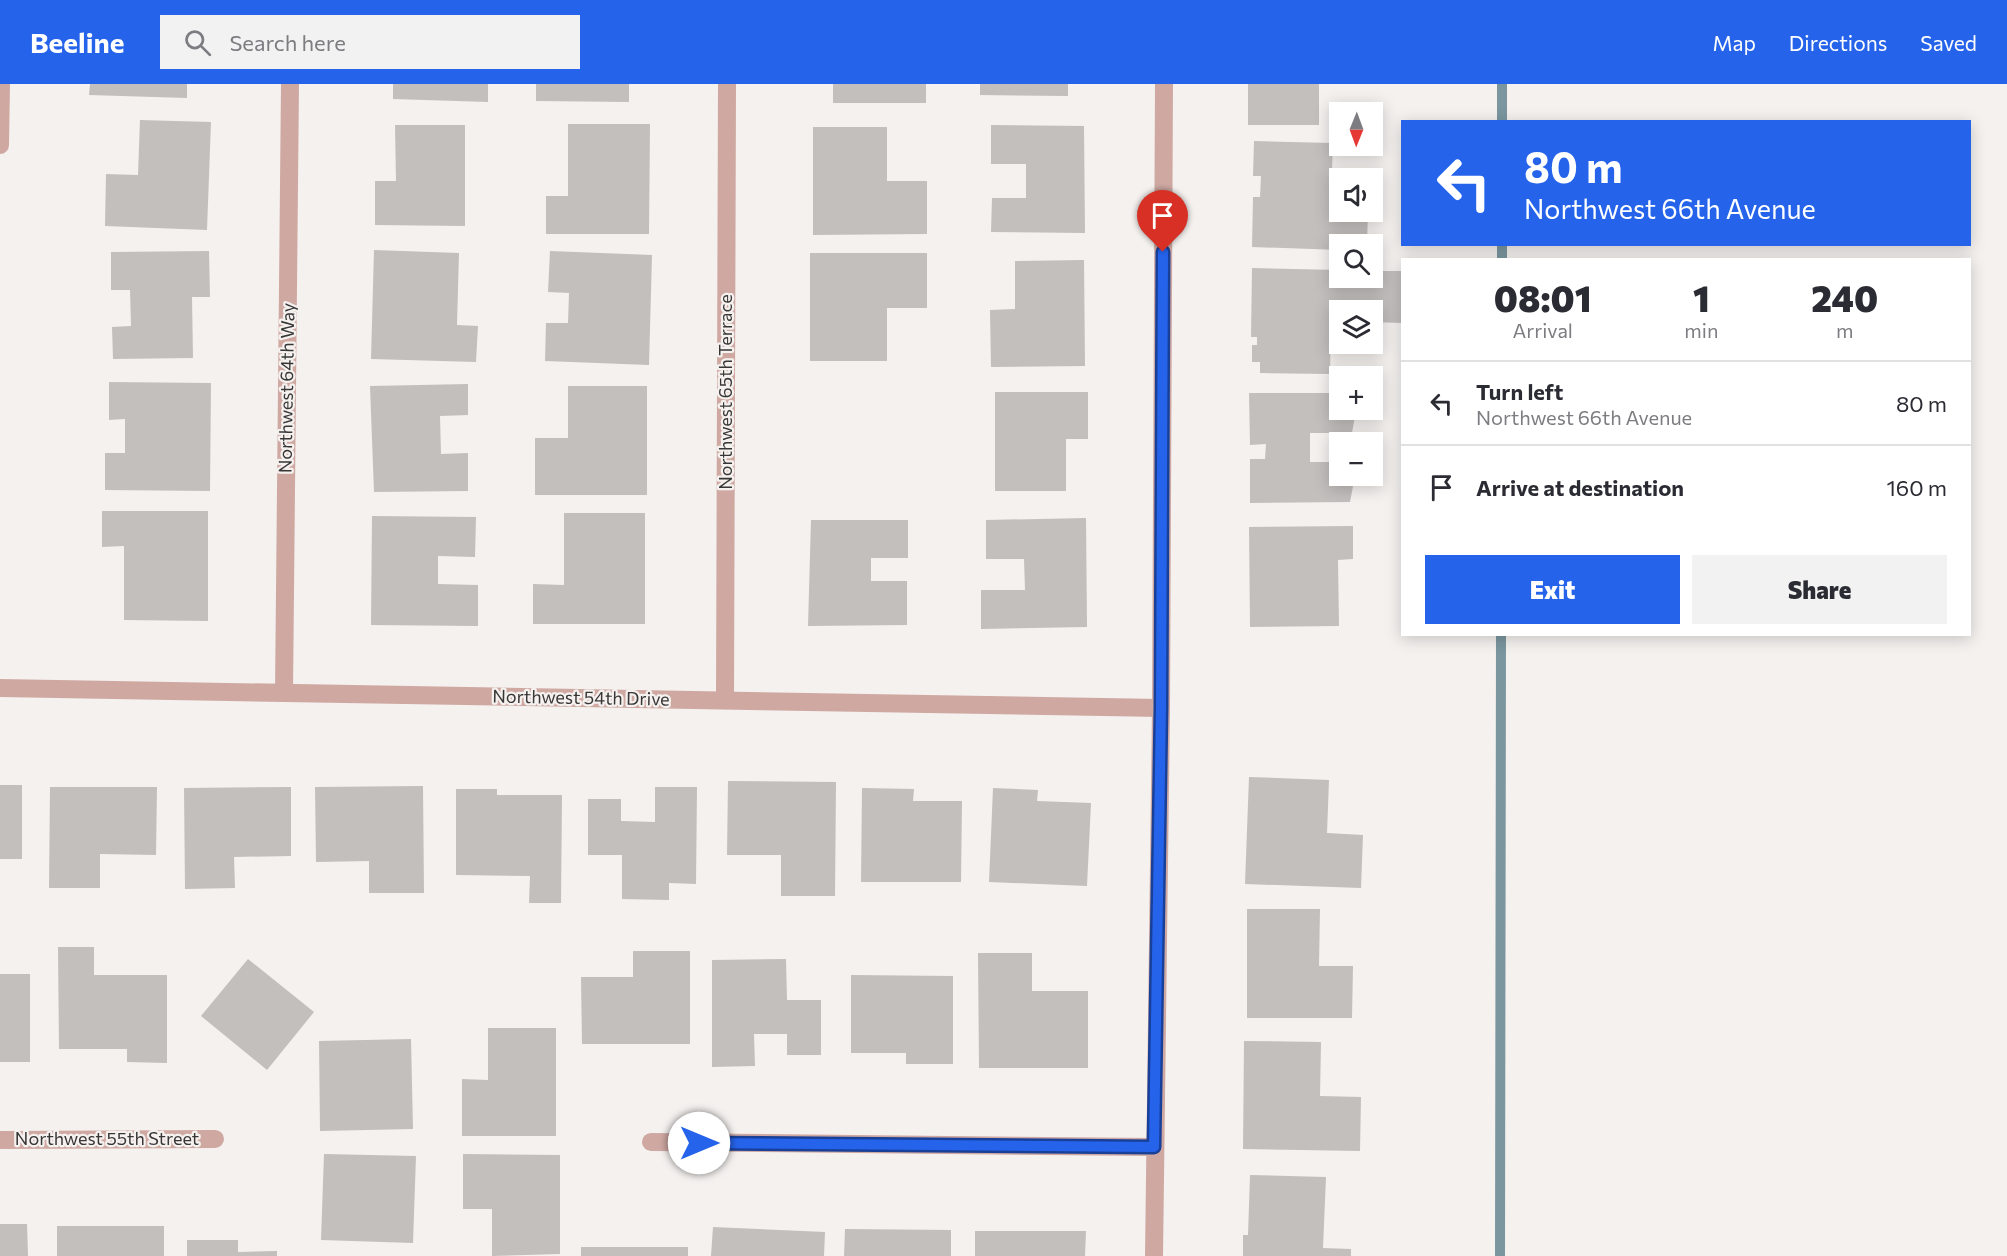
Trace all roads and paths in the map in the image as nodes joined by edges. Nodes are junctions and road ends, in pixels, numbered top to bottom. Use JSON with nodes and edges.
{"nodes":[{"id":1,"x":1,"y":84,"type":"edge"},
{"id":2,"x":290,"y":84,"type":"edge"},
{"id":3,"x":727,"y":84,"type":"edge"},
{"id":4,"x":1164,"y":84,"type":"edge"},
{"id":5,"x":0,"y":145,"type":"edge"},
{"id":6,"x":0,"y":688,"type":"edge"},
{"id":7,"x":284,"y":693,"type":"junction"},
{"id":8,"x":725,"y":700,"type":"junction"},
{"id":9,"x":1161,"y":708,"type":"junction"},
{"id":10,"x":215,"y":1139,"type":"dead end"},
{"id":11,"x":0,"y":1140,"type":"edge"},
{"id":12,"x":651,"y":1142,"type":"dead end"},
{"id":13,"x":1154,"y":1147,"type":"junction"},
{"id":14,"x":1154,"y":1256,"type":"edge"}],
"edges":[{"from":1,"to":5,"type":"street"},
{"from":2,"to":7,"type":"street","name":"Northwest 64th Way"},
{"from":3,"to":8,"type":"street","name":"Northwest 65th Terrace"},
{"from":4,"to":9,"type":"street"},
{"from":6,"to":7,"type":"street","name":"Northwest 54th Drive"},
{"from":7,"to":8,"type":"street","name":"Northwest 54th Drive"},
{"from":8,"to":9,"type":"street","name":"Northwest 54th Drive"},
{"from":9,"to":13,"type":"street"},
{"from":10,"to":11,"type":"street","name":"Northwest 55th Street"},
{"from":12,"to":13,"type":"street"},
{"from":13,"to":14,"type":"street"}]}
